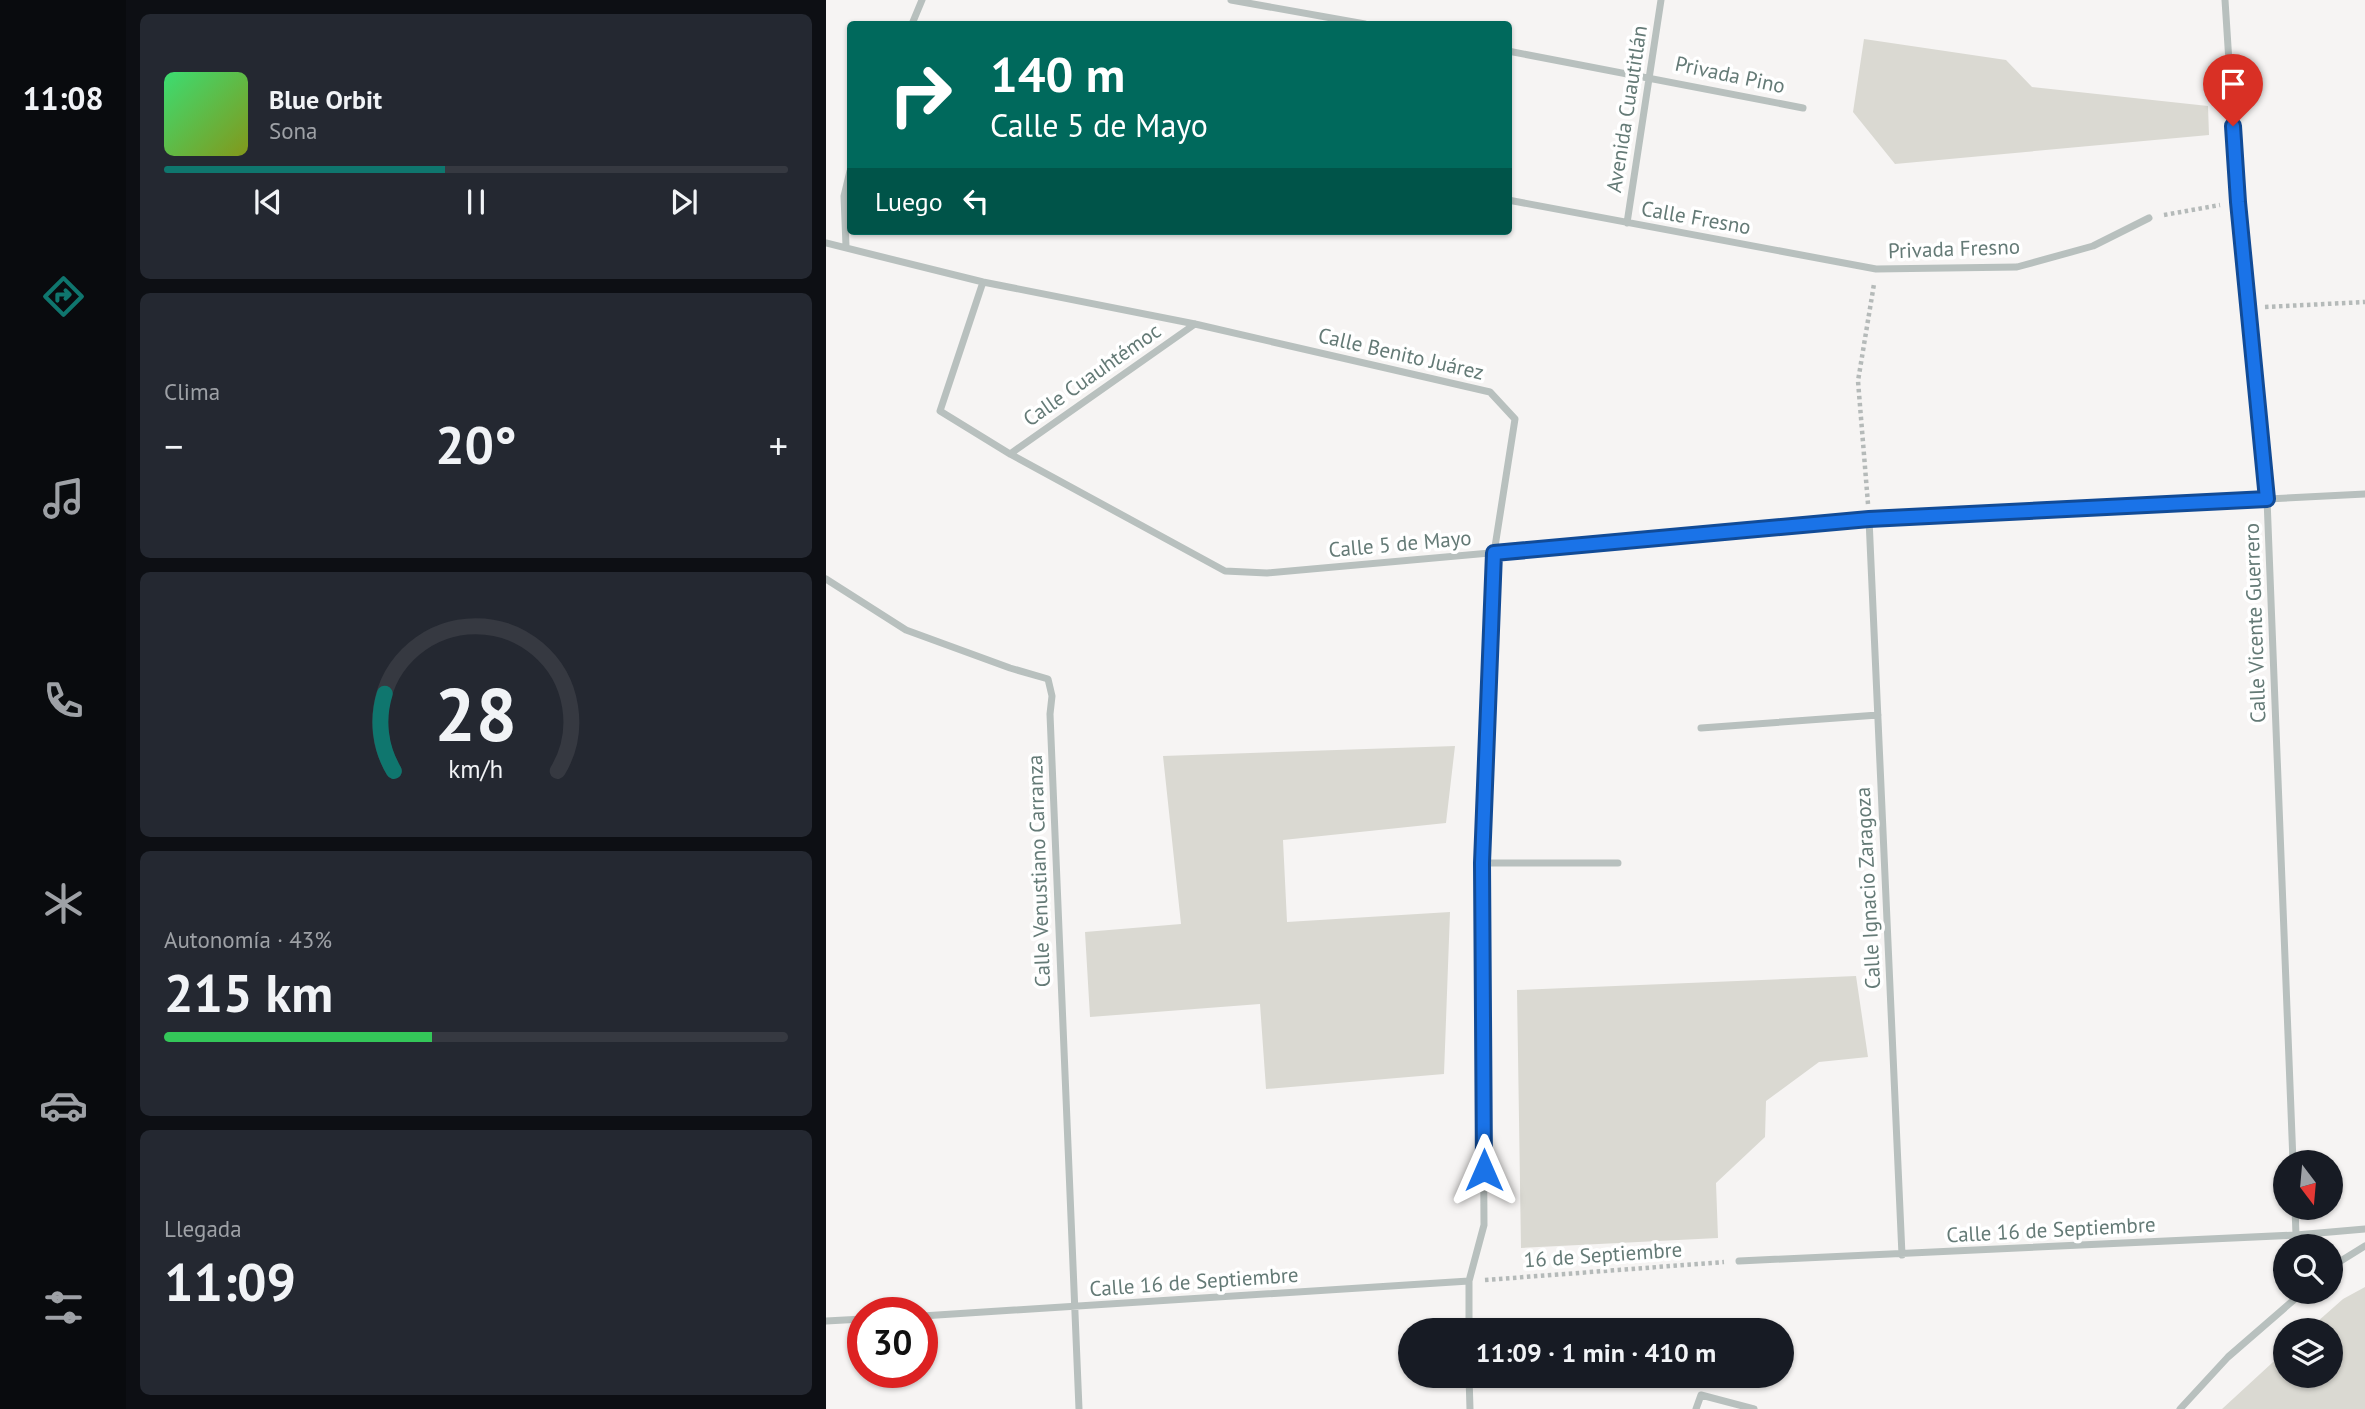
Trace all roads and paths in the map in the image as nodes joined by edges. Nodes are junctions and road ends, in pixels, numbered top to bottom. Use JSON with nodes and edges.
{"nodes":[{"id":1,"x":922,"y":0,"type":"edge"},
{"id":2,"x":1231,"y":0,"type":"edge"},
{"id":3,"x":1661,"y":0,"type":"edge"},
{"id":4,"x":2225,"y":0,"type":"edge"},
{"id":5,"x":913,"y":21,"type":"edge"},
{"id":6,"x":1348,"y":21,"type":"edge"},
{"id":7,"x":1512,"y":52,"type":"edge"},
{"id":8,"x":1650,"y":77,"type":"junction"},
{"id":9,"x":1803,"y":108,"type":"dead end"},
{"id":10,"x":847,"y":184,"type":"edge"},
{"id":11,"x":1512,"y":201,"type":"edge"},
{"id":12,"x":2238,"y":202,"type":"junction"},
{"id":13,"x":2149,"y":218,"type":"joint"},
{"id":14,"x":1627,"y":223,"type":"junction"},
{"id":15,"x":826,"y":243,"type":"edge"},
{"id":16,"x":846,"y":246,"type":"junction"},
{"id":17,"x":1877,"y":269,"type":"junction"},
{"id":18,"x":983,"y":282,"type":"junction"},
{"id":19,"x":2365,"y":302,"type":"edge"},
{"id":20,"x":2249,"y":308,"type":"junction"},
{"id":21,"x":1195,"y":324,"type":"junction"},
{"id":22,"x":1010,"y":454,"type":"junction"},
{"id":23,"x":2365,"y":494,"type":"edge"},
{"id":24,"x":2267,"y":499,"type":"junction"},
{"id":25,"x":1869,"y":519,"type":"junction"},
{"id":26,"x":1494,"y":553,"type":"junction"},
{"id":27,"x":826,"y":579,"type":"edge"},
{"id":28,"x":1878,"y":715,"type":"junction"},
{"id":29,"x":1701,"y":728,"type":"dead end"},
{"id":30,"x":1482,"y":863,"type":"junction"},
{"id":31,"x":1618,"y":863,"type":"dead end"},
{"id":32,"x":2293,"y":1150,"type":"edge"},
{"id":33,"x":2365,"y":1229,"type":"edge"},
{"id":34,"x":2308,"y":1234,"type":"edge"},
{"id":35,"x":2273,"y":1236,"type":"edge"},
{"id":36,"x":2365,"y":1246,"type":"edge"},
{"id":37,"x":1902,"y":1255,"type":"junction"},
{"id":38,"x":2343,"y":1260,"type":"edge"},
{"id":39,"x":1739,"y":1261,"type":"joint"},
{"id":40,"x":1469,"y":1281,"type":"junction"},
{"id":41,"x":2289,"y":1304,"type":"edge"},
{"id":42,"x":1073,"y":1307,"type":"junction"},
{"id":43,"x":938,"y":1314,"type":"edge"},
{"id":44,"x":1469,"y":1318,"type":"edge"},
{"id":45,"x":847,"y":1320,"type":"edge"},
{"id":46,"x":826,"y":1321,"type":"edge"},
{"id":47,"x":1469,"y":1388,"type":"edge"},
{"id":48,"x":1079,"y":1409,"type":"edge"},
{"id":49,"x":1470,"y":1409,"type":"edge"},
{"id":50,"x":1696,"y":1409,"type":"edge"},
{"id":51,"x":1754,"y":1409,"type":"edge"},
{"id":52,"x":2179,"y":1409,"type":"edge"}],
"edges":[{"from":1,"to":5,"type":"street"},
{"from":2,"to":6,"type":"street"},
{"from":3,"to":8,"type":"street","name":"Avenida Cuautitlán"},
{"from":4,"to":12,"type":"street","name":"Calle Vicente Guerrero"},
{"from":7,"to":8,"type":"street","name":"Privada Pino"},
{"from":8,"to":9,"type":"street","name":"Privada Pino"},
{"from":8,"to":14,"type":"street","name":"Avenida Cuautitlán"},
{"from":10,"to":16,"type":"street"},
{"from":11,"to":14,"type":"street","name":"Calle Fresno"},
{"from":12,"to":13,"type":"path"},
{"from":12,"to":20,"type":"street","name":"Calle Vicente Guerrero"},
{"from":13,"to":17,"type":"street","name":"Privada Fresno"},
{"from":14,"to":17,"type":"street","name":"Calle Fresno"},
{"from":15,"to":16,"type":"street","name":"Calle Benito Juárez"},
{"from":16,"to":18,"type":"street","name":"Calle Benito Juárez"},
{"from":17,"to":25,"type":"path"},
{"from":18,"to":21,"type":"street","name":"Calle Benito Juárez"},
{"from":18,"to":22,"type":"street","name":"Calle 5 de Mayo"},
{"from":19,"to":20,"type":"path"},
{"from":20,"to":24,"type":"street","name":"Calle Vicente Guerrero"},
{"from":21,"to":22,"type":"street","name":"Calle Cuauhtémoc"},
{"from":21,"to":26,"type":"street","name":"Calle Benito Juárez"},
{"from":22,"to":26,"type":"street","name":"Calle 5 de Mayo"},
{"from":23,"to":24,"type":"street","name":"Calle 5 de Mayo"},
{"from":24,"to":25,"type":"street","name":"Calle 5 de Mayo"},
{"from":24,"to":32,"type":"street","name":"Calle Vicente Guerrero"},
{"from":25,"to":26,"type":"street","name":"Calle 5 de Mayo"},
{"from":25,"to":28,"type":"street","name":"Calle Ignacio Zaragoza"},
{"from":26,"to":30,"type":"street","name":"Calle Benito Juárez"},
{"from":27,"to":42,"type":"street","name":"Calle Venustiano Carranza"},
{"from":28,"to":29,"type":"street"},
{"from":28,"to":37,"type":"street","name":"Calle Ignacio Zaragoza"},
{"from":30,"to":31,"type":"street"},
{"from":30,"to":40,"type":"street","name":"Calle Benito Juárez"},
{"from":33,"to":34,"type":"street","name":"Calle 16 de Septiembre"},
{"from":35,"to":37,"type":"street","name":"Calle 16 de Septiembre"},
{"from":36,"to":38,"type":"street"},
{"from":37,"to":39,"type":"street","name":"Calle 16 de Septiembre"},
{"from":39,"to":40,"type":"path","name":"16 de Septiembre"},
{"from":40,"to":42,"type":"street","name":"Calle 16 de Septiembre"},
{"from":40,"to":44,"type":"street","name":"Calle Benito Juárez"},
{"from":41,"to":52,"type":"street"},
{"from":42,"to":43,"type":"street","name":"Calle 16 de Septiembre"},
{"from":42,"to":48,"type":"street"},
{"from":45,"to":46,"type":"street"},
{"from":47,"to":49,"type":"street"},
{"from":50,"to":51,"type":"street"}]}
